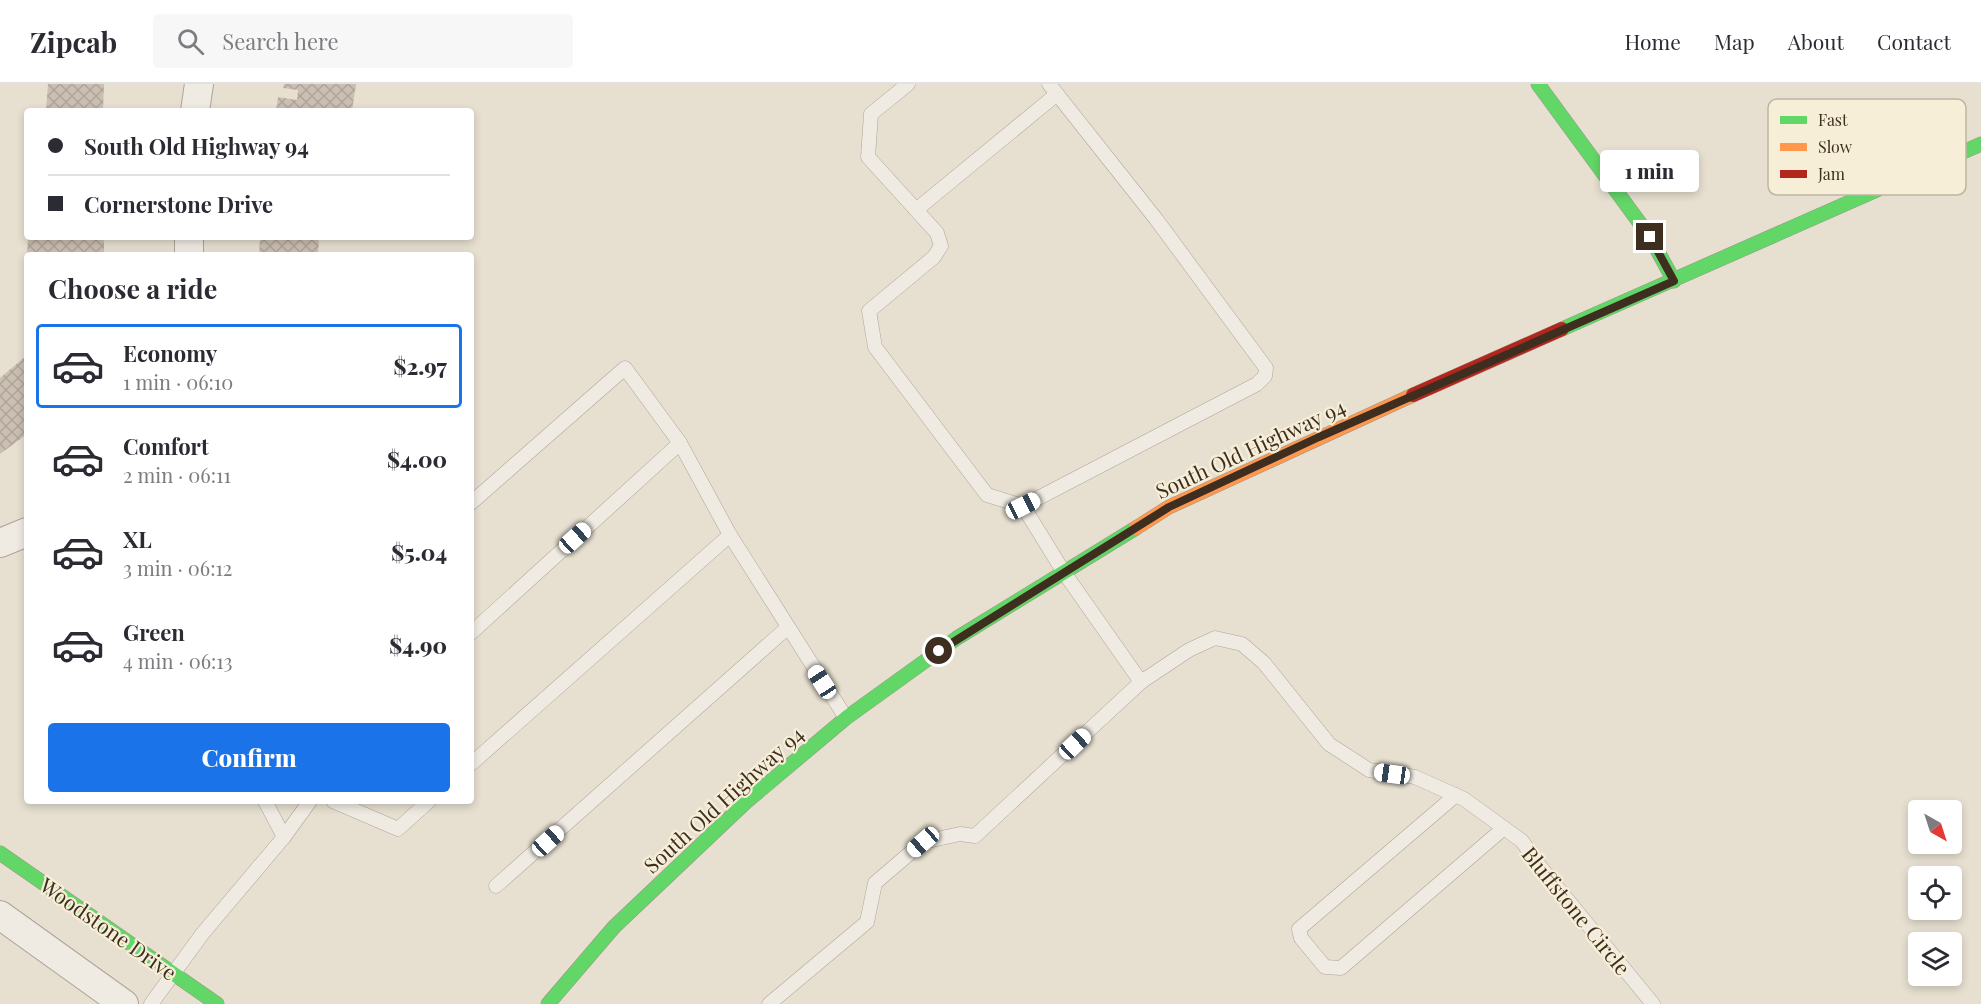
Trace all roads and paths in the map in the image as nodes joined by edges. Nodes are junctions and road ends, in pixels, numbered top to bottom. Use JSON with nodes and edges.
{"nodes":[{"id":1,"x":199,"y":84,"type":"edge"},
{"id":2,"x":908,"y":84,"type":"edge"},
{"id":3,"x":1538,"y":84,"type":"edge"},
{"id":4,"x":1053,"y":89,"type":"edge"},
{"id":5,"x":195,"y":108,"type":"edge"},
{"id":6,"x":1981,"y":144,"type":"edge"},
{"id":7,"x":1966,"y":151,"type":"edge"},
{"id":8,"x":1867,"y":195,"type":"edge"},
{"id":9,"x":916,"y":210,"type":"junction"},
{"id":10,"x":1674,"y":281,"type":"junction"},
{"id":11,"x":680,"y":443,"type":"junction"},
{"id":12,"x":474,"y":500,"type":"edge"},
{"id":13,"x":1023,"y":506,"type":"junction"},
{"id":14,"x":24,"y":533,"type":"edge"},
{"id":15,"x":730,"y":535,"type":"junction"},
{"id":16,"x":0,"y":543,"type":"edge"},
{"id":17,"x":1063,"y":572,"type":"junction"},
{"id":18,"x":787,"y":628,"type":"junction"},
{"id":19,"x":474,"y":630,"type":"edge"},
{"id":20,"x":1141,"y":682,"type":"junction"},
{"id":21,"x":846,"y":718,"type":"junction"},
{"id":22,"x":474,"y":761,"type":"edge"},
{"id":23,"x":1456,"y":795,"type":"junction"},
{"id":24,"x":267,"y":804,"type":"edge"},
{"id":25,"x":308,"y":804,"type":"edge"},
{"id":26,"x":340,"y":804,"type":"edge"},
{"id":27,"x":426,"y":804,"type":"edge"},
{"id":28,"x":1504,"y":828,"type":"junction"},
{"id":29,"x":284,"y":837,"type":"junction"},
{"id":30,"x":0,"y":853,"type":"edge"},
{"id":31,"x":496,"y":886,"type":"dead end"},
{"id":32,"x":5,"y":926,"type":"edge"},
{"id":33,"x":174,"y":973,"type":"junction"},
{"id":34,"x":124,"y":1004,"type":"edge"},
{"id":35,"x":151,"y":1004,"type":"edge"},
{"id":36,"x":217,"y":1004,"type":"edge"},
{"id":37,"x":548,"y":1004,"type":"edge"},
{"id":38,"x":769,"y":1004,"type":"edge"},
{"id":39,"x":1653,"y":1004,"type":"edge"}],
"edges":[{"from":1,"to":5,"type":"street"},
{"from":2,"to":9,"type":"lane"},
{"from":3,"to":10,"type":"main road"},
{"from":4,"to":9,"type":"lane"},
{"from":4,"to":13,"type":"lane"},
{"from":6,"to":7,"type":"main road","name":"South Old Highway 94"},
{"from":8,"to":10,"type":"main road","name":"South Old Highway 94"},
{"from":9,"to":13,"type":"lane"},
{"from":10,"to":17,"type":"main road","name":"South Old Highway 94"},
{"from":11,"to":12,"type":"lane"},
{"from":11,"to":15,"type":"lane"},
{"from":11,"to":19,"type":"lane"},
{"from":13,"to":17,"type":"lane"},
{"from":14,"to":16,"type":"street"},
{"from":15,"to":18,"type":"lane"},
{"from":15,"to":22,"type":"lane"},
{"from":17,"to":20,"type":"lane"},
{"from":17,"to":21,"type":"main road","name":"South Old Highway 94"},
{"from":18,"to":21,"type":"lane"},
{"from":18,"to":31,"type":"lane"},
{"from":20,"to":23,"type":"lane","name":"Bluffstone Circle"},
{"from":20,"to":38,"type":"lane","name":"Bluffstone Circle"},
{"from":21,"to":37,"type":"main road","name":"South Old Highway 94"},
{"from":23,"to":28,"type":"lane","name":"Bluffstone Circle"},
{"from":23,"to":28,"type":"lane"},
{"from":24,"to":29,"type":"lane"},
{"from":25,"to":29,"type":"lane"},
{"from":26,"to":27,"type":"lane"},
{"from":28,"to":39,"type":"lane","name":"Bluffstone Circle"},
{"from":29,"to":33,"type":"lane"},
{"from":30,"to":33,"type":"main road","name":"Woodstone Drive"},
{"from":32,"to":34,"type":"street"},
{"from":33,"to":35,"type":"lane"},
{"from":33,"to":36,"type":"main road","name":"Woodstone Drive"}]}
